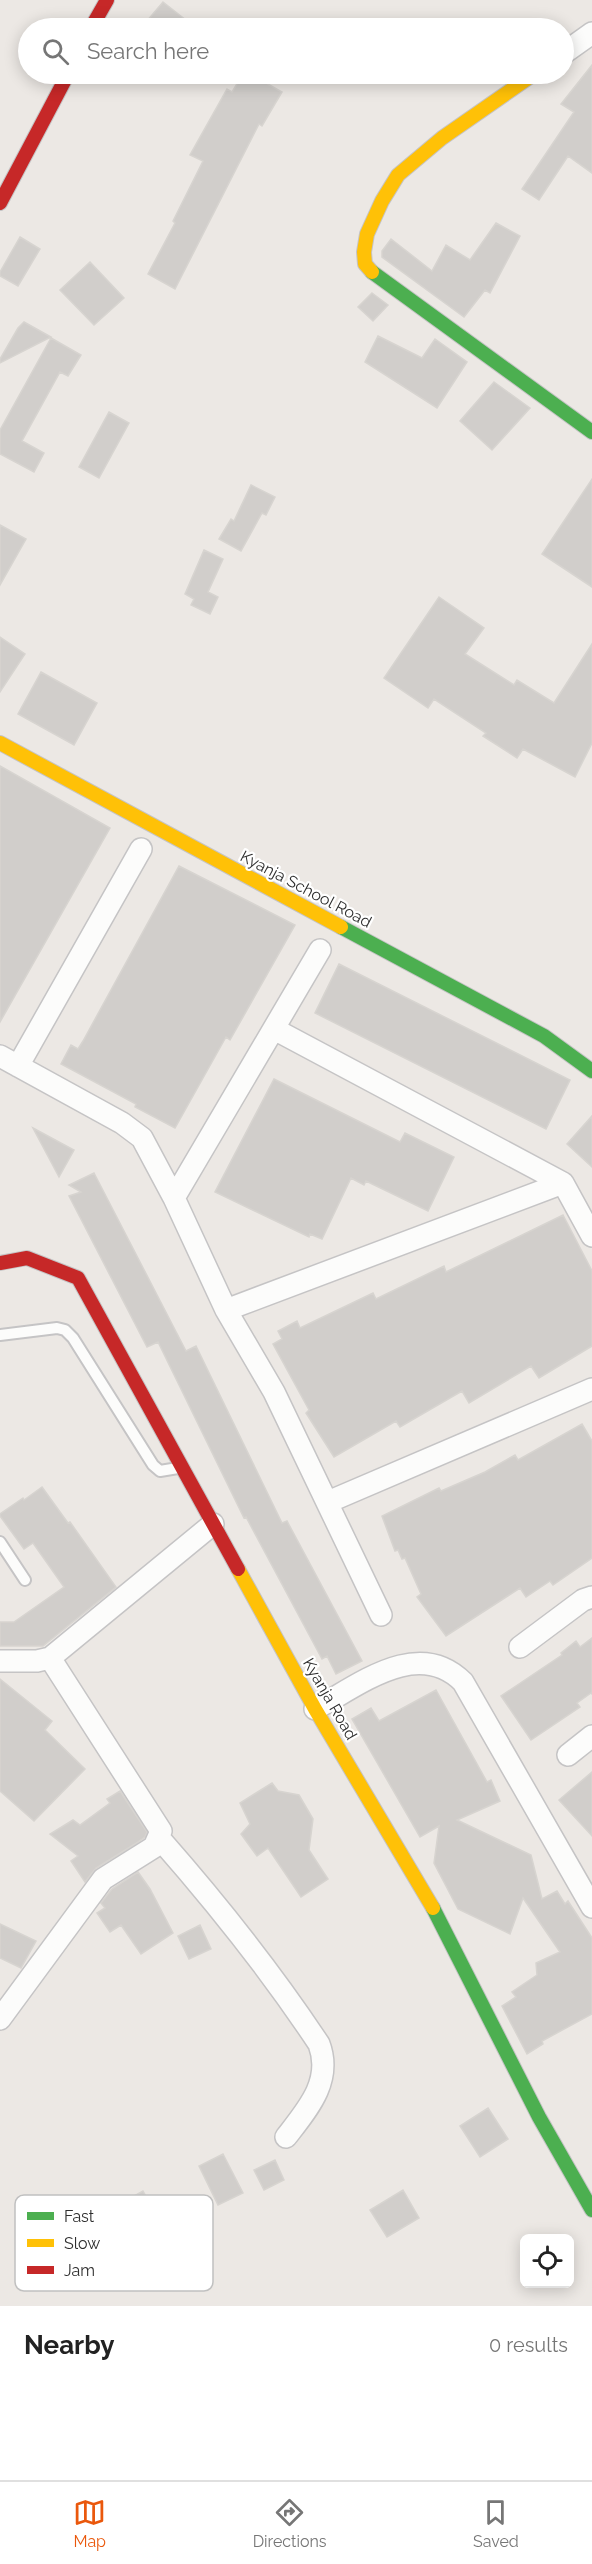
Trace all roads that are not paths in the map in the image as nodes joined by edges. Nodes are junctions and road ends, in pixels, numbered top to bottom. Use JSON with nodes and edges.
{"nodes":[{"id":1,"x":107,"y":0,"type":"edge"},
{"id":2,"x":97,"y":18,"type":"edge"},
{"id":3,"x":592,"y":33,"type":"edge"},
{"id":4,"x":574,"y":46,"type":"edge"},
{"id":5,"x":62,"y":84,"type":"edge"},
{"id":6,"x":520,"y":84,"type":"edge"},
{"id":7,"x":3,"y":191,"type":"edge"},
{"id":8,"x":592,"y":432,"type":"edge"},
{"id":9,"x":0,"y":743,"type":"edge"},
{"id":10,"x":141,"y":849,"type":"dead end"},
{"id":11,"x":320,"y":950,"type":"dead end"},
{"id":12,"x":274,"y":1029,"type":"junction"},
{"id":13,"x":9,"y":1061,"type":"edge"},
{"id":14,"x":592,"y":1071,"type":"edge"},
{"id":15,"x":563,"y":1182,"type":"junction"},
{"id":16,"x":174,"y":1198,"type":"junction"},
{"id":17,"x":592,"y":1236,"type":"edge"},
{"id":18,"x":0,"y":1263,"type":"edge"},
{"id":19,"x":226,"y":1310,"type":"junction"},
{"id":20,"x":0,"y":1335,"type":"edge"},
{"id":21,"x":592,"y":1389,"type":"edge"},
{"id":22,"x":183,"y":1467,"type":"junction"},
{"id":23,"x":328,"y":1502,"type":"junction"},
{"id":24,"x":213,"y":1524,"type":"junction"},
{"id":25,"x":0,"y":1542,"type":"edge"},
{"id":26,"x":25,"y":1580,"type":"dead end"},
{"id":27,"x":592,"y":1597,"type":"edge"},
{"id":28,"x":381,"y":1615,"type":"dead end"},
{"id":29,"x":520,"y":1647,"type":"dead end"},
{"id":30,"x":50,"y":1658,"type":"junction"},
{"id":31,"x":0,"y":1661,"type":"edge"},
{"id":32,"x":315,"y":1709,"type":"junction"},
{"id":33,"x":592,"y":1736,"type":"edge"},
{"id":34,"x":568,"y":1755,"type":"dead end"},
{"id":35,"x":160,"y":1839,"type":"junction"},
{"id":36,"x":592,"y":1907,"type":"edge"},
{"id":37,"x":0,"y":2019,"type":"edge"},
{"id":38,"x":286,"y":2137,"type":"dead end"},
{"id":39,"x":592,"y":2210,"type":"edge"}],
"edges":[{"from":1,"to":2,"type":"street"},
{"from":3,"to":4,"type":"street"},
{"from":5,"to":7,"type":"street"},
{"from":6,"to":8,"type":"street"},
{"from":9,"to":14,"type":"street","name":"Kyanja School Road"},
{"from":10,"to":13,"type":"street"},
{"from":11,"to":12,"type":"street"},
{"from":12,"to":15,"type":"street"},
{"from":12,"to":16,"type":"street"},
{"from":13,"to":16,"type":"street"},
{"from":15,"to":17,"type":"street"},
{"from":15,"to":19,"type":"street"},
{"from":16,"to":19,"type":"street"},
{"from":18,"to":22,"type":"street","name":"Kyanja Road"},
{"from":19,"to":23,"type":"street"},
{"from":20,"to":22,"type":"lane"},
{"from":21,"to":23,"type":"street"},
{"from":22,"to":24,"type":"street","name":"Kyanja Road"},
{"from":23,"to":28,"type":"street"},
{"from":24,"to":30,"type":"street"},
{"from":24,"to":32,"type":"street","name":"Kyanja Road"},
{"from":25,"to":26,"type":"lane"},
{"from":27,"to":29,"type":"street"},
{"from":30,"to":31,"type":"street"},
{"from":30,"to":35,"type":"street"},
{"from":32,"to":36,"type":"street"},
{"from":32,"to":39,"type":"street","name":"Kyanja Road"},
{"from":33,"to":34,"type":"street"},
{"from":35,"to":37,"type":"street"},
{"from":35,"to":38,"type":"street"}]}
